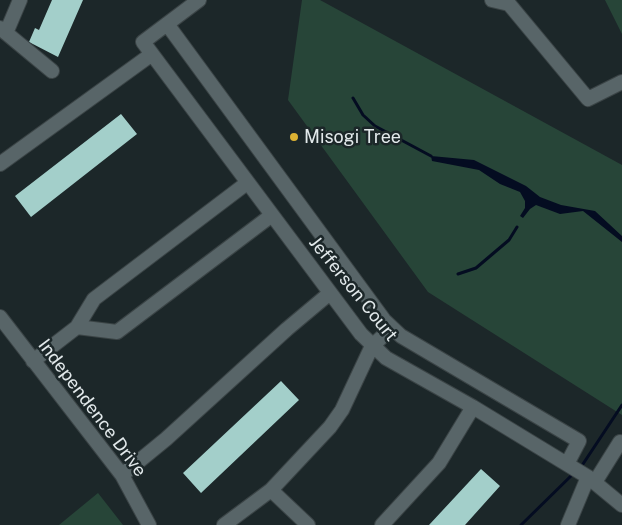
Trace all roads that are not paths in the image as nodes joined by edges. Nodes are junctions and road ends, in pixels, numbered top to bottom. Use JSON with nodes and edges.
{"nodes":[{"id":1,"x":20,"y":0,"type":"edge"},
{"id":2,"x":199,"y":0,"type":"edge"},
{"id":3,"x":492,"y":0,"type":"edge"},
{"id":4,"x":509,"y":2,"type":"edge"},
{"id":5,"x":167,"y":24,"type":"junction"},
{"id":6,"x":3,"y":30,"type":"edge"},
{"id":7,"x":152,"y":54,"type":"junction"},
{"id":8,"x":52,"y":71,"type":"dead end"},
{"id":9,"x":622,"y":82,"type":"edge"},
{"id":10,"x":0,"y":164,"type":"edge"},
{"id":11,"x":247,"y":183,"type":"junction"},
{"id":12,"x":272,"y":215,"type":"junction"},
{"id":13,"x":330,"y":293,"type":"junction"},
{"id":14,"x":0,"y":316,"type":"edge"},
{"id":15,"x":77,"y":328,"type":"junction"},
{"id":16,"x":392,"y":328,"type":"junction"},
{"id":17,"x":372,"y":346,"type":"junction"},
{"id":18,"x":33,"y":361,"type":"junction"},
{"id":19,"x":473,"y":407,"type":"junction"},
{"id":20,"x":622,"y":443,"type":"edge"},
{"id":21,"x":567,"y":464,"type":"junction"},
{"id":22,"x":122,"y":475,"type":"junction"},
{"id":23,"x":592,"y":479,"type":"junction"},
{"id":24,"x":271,"y":490,"type":"junction"},
{"id":25,"x":621,"y":500,"type":"edge"},
{"id":26,"x":149,"y":525,"type":"edge"},
{"id":27,"x":224,"y":525,"type":"edge"},
{"id":28,"x":308,"y":525,"type":"edge"},
{"id":29,"x":382,"y":525,"type":"edge"},
{"id":30,"x":568,"y":525,"type":"edge"}],
"edges":[{"from":1,"to":6,"type":"street"},
{"from":2,"to":5,"type":"street"},
{"from":3,"to":4,"type":"street"},
{"from":4,"to":9,"type":"street"},
{"from":5,"to":7,"type":"street","name":"Jefferson Court"},
{"from":5,"to":16,"type":"street"},
{"from":6,"to":8,"type":"street"},
{"from":7,"to":10,"type":"street"},
{"from":7,"to":11,"type":"street","name":"Jefferson Court"},
{"from":11,"to":12,"type":"street","name":"Jefferson Court"},
{"from":11,"to":15,"type":"street"},
{"from":12,"to":13,"type":"street","name":"Jefferson Court"},
{"from":12,"to":15,"type":"street"},
{"from":13,"to":17,"type":"street","name":"Jefferson Court"},
{"from":13,"to":22,"type":"street"},
{"from":14,"to":18,"type":"street","name":"Independence Drive"},
{"from":15,"to":18,"type":"street"},
{"from":16,"to":17,"type":"street"},
{"from":16,"to":21,"type":"street"},
{"from":17,"to":19,"type":"street","name":"Jefferson Court"},
{"from":17,"to":24,"type":"street"},
{"from":18,"to":22,"type":"street","name":"Independence Drive"},
{"from":19,"to":21,"type":"street","name":"Jefferson Court"},
{"from":19,"to":29,"type":"street"},
{"from":20,"to":23,"type":"street"},
{"from":21,"to":23,"type":"street","name":"Jefferson Court"},
{"from":22,"to":26,"type":"street","name":"Independence Drive"},
{"from":23,"to":25,"type":"street","name":"Jefferson Court"},
{"from":23,"to":30,"type":"street"},
{"from":24,"to":27,"type":"street"},
{"from":24,"to":28,"type":"street"}]}
